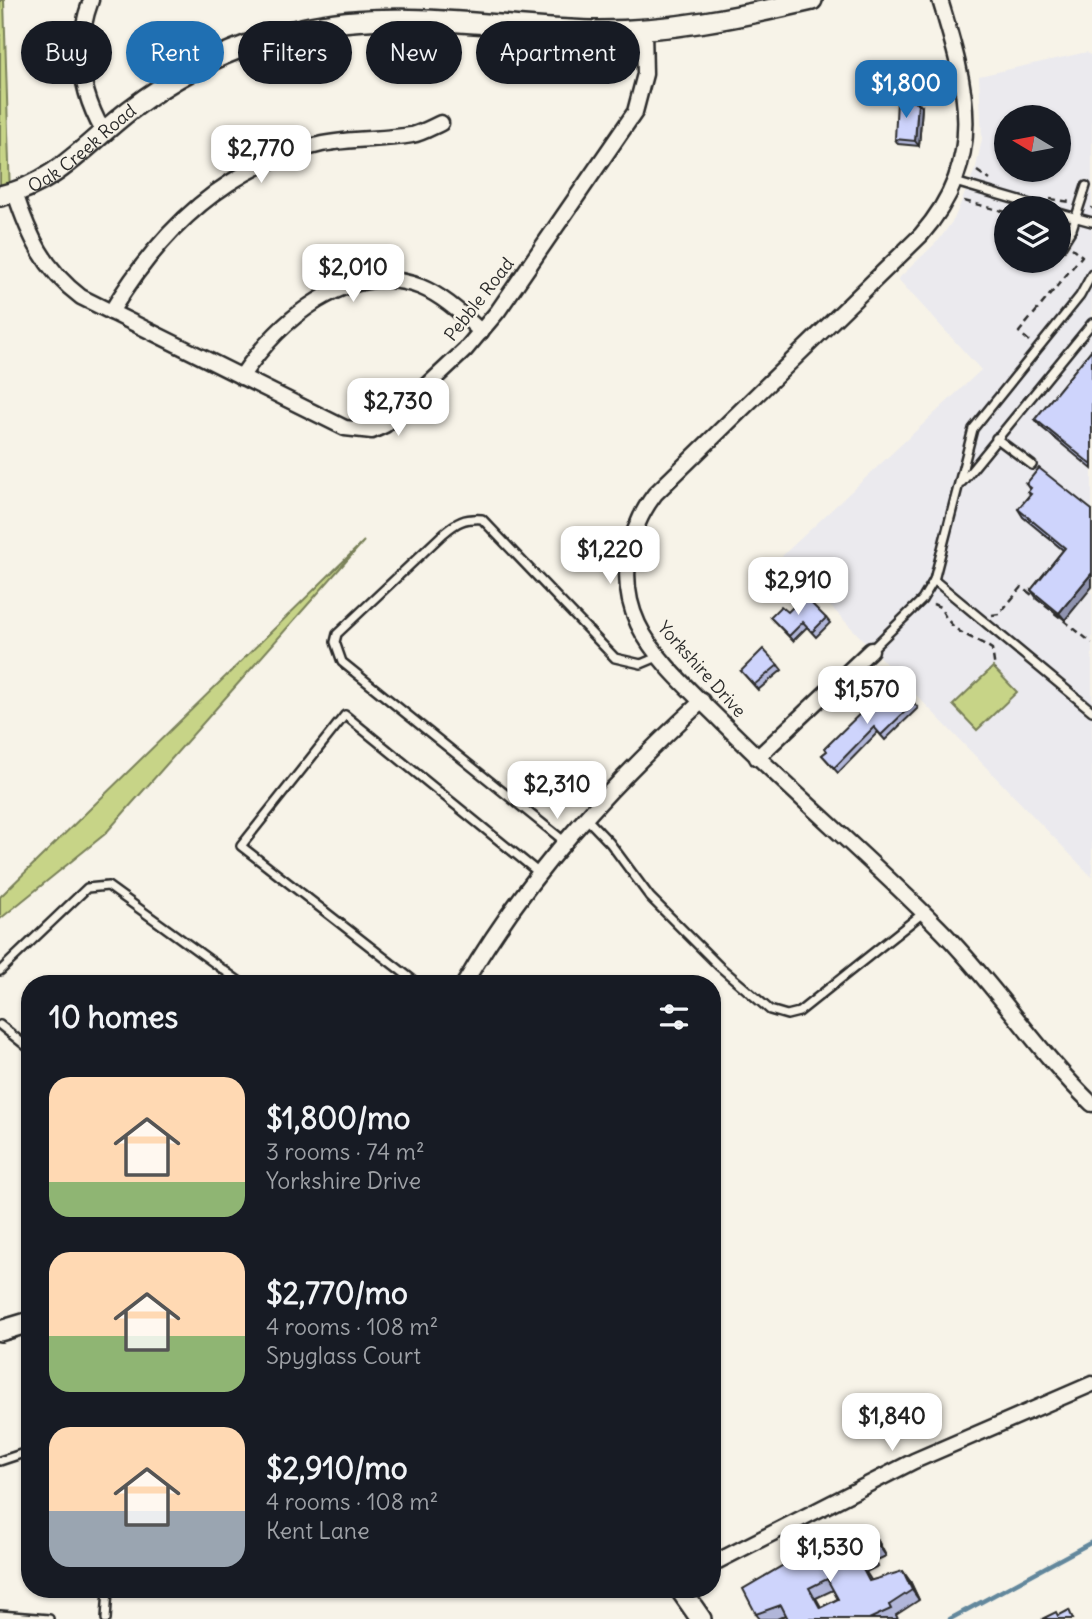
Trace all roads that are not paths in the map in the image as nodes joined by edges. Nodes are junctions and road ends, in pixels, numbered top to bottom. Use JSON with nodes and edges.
{"nodes":[{"id":1,"x":91,"y":0,"type":"edge"},
{"id":2,"x":812,"y":0,"type":"edge"},
{"id":3,"x":940,"y":0,"type":"edge"},
{"id":4,"x":645,"y":30,"type":"junction"},
{"id":5,"x":441,"y":123,"type":"dead end"},
{"id":6,"x":103,"y":131,"type":"junction"},
{"id":7,"x":955,"y":183,"type":"junction"},
{"id":8,"x":1086,"y":186,"type":"dead end"},
{"id":9,"x":7,"y":194,"type":"edge"},
{"id":10,"x":1001,"y":196,"type":"edge"},
{"id":11,"x":1071,"y":216,"type":"edge"},
{"id":12,"x":1077,"y":218,"type":"junction"},
{"id":13,"x":1092,"y":222,"type":"edge"},
{"id":14,"x":1071,"y":229,"type":"edge"},
{"id":15,"x":1090,"y":271,"type":"edge"},
{"id":16,"x":111,"y":312,"type":"junction"},
{"id":17,"x":1092,"y":323,"type":"edge"},
{"id":18,"x":481,"y":332,"type":"junction"},
{"id":19,"x":241,"y":377,"type":"junction"},
{"id":20,"x":996,"y":438,"type":"junction"},
{"id":21,"x":1032,"y":465,"type":"dead end"},
{"id":22,"x":960,"y":486,"type":"junction"},
{"id":23,"x":933,"y":580,"type":"junction"},
{"id":24,"x":871,"y":650,"type":"joint"},
{"id":25,"x":660,"y":656,"type":"junction"},
{"id":26,"x":702,"y":701,"type":"junction"},
{"id":27,"x":1091,"y":710,"type":"edge"},
{"id":28,"x":757,"y":758,"type":"junction"},
{"id":29,"x":584,"y":817,"type":"junction"},
{"id":30,"x":564,"y":841,"type":"junction"},
{"id":31,"x":540,"y":873,"type":"junction"},
{"id":32,"x":923,"y":912,"type":"junction"},
{"id":33,"x":0,"y":971,"type":"edge"},
{"id":34,"x":231,"y":975,"type":"edge"},
{"id":35,"x":406,"y":975,"type":"edge"},
{"id":36,"x":470,"y":975,"type":"edge"},
{"id":37,"x":0,"y":1025,"type":"edge"},
{"id":38,"x":21,"y":1042,"type":"edge"},
{"id":39,"x":1092,"y":1104,"type":"edge"},
{"id":40,"x":21,"y":1325,"type":"edge"},
{"id":41,"x":0,"y":1331,"type":"edge"},
{"id":42,"x":1092,"y":1384,"type":"edge"},
{"id":43,"x":21,"y":1454,"type":"edge"},
{"id":44,"x":0,"y":1461,"type":"edge"},
{"id":45,"x":721,"y":1559,"type":"edge"},
{"id":46,"x":107,"y":1598,"type":"edge"},
{"id":47,"x":686,"y":1598,"type":"edge"},
{"id":48,"x":0,"y":1615,"type":"edge"},
{"id":49,"x":49,"y":1619,"type":"edge"},
{"id":50,"x":106,"y":1619,"type":"edge"},
{"id":51,"x":701,"y":1619,"type":"edge"}],
"edges":[{"from":1,"to":6,"type":"street"},
{"from":2,"to":4,"type":"street","name":"Oak Creek Road"},
{"from":3,"to":7,"type":"street","name":"Yorkshire Drive"},
{"from":4,"to":6,"type":"street","name":"Oak Creek Road"},
{"from":4,"to":18,"type":"street","name":"Pebble Road"},
{"from":5,"to":16,"type":"street"},
{"from":6,"to":9,"type":"street","name":"Oak Creek Road"},
{"from":7,"to":10,"type":"lane"},
{"from":7,"to":25,"type":"street","name":"Yorkshire Drive"},
{"from":8,"to":12,"type":"lane"},
{"from":9,"to":16,"type":"street","name":"Pebble Road"},
{"from":11,"to":12,"type":"lane"},
{"from":12,"to":13,"type":"lane"},
{"from":12,"to":14,"type":"lane"},
{"from":15,"to":22,"type":"lane"},
{"from":16,"to":19,"type":"street","name":"Pebble Road"},
{"from":17,"to":20,"type":"lane"},
{"from":18,"to":19,"type":"street","name":"Pebble Road"},
{"from":18,"to":19,"type":"street"},
{"from":20,"to":21,"type":"lane"},
{"from":20,"to":22,"type":"lane"},
{"from":22,"to":23,"type":"lane"},
{"from":23,"to":24,"type":"lane"},
{"from":23,"to":27,"type":"lane"},
{"from":24,"to":28,"type":"street"},
{"from":25,"to":26,"type":"street","name":"Yorkshire Drive"},
{"from":25,"to":30,"type":"lane"},
{"from":26,"to":28,"type":"street","name":"Yorkshire Drive"},
{"from":26,"to":29,"type":"street"},
{"from":28,"to":32,"type":"street","name":"Yorkshire Drive"},
{"from":29,"to":30,"type":"street"},
{"from":29,"to":32,"type":"lane"},
{"from":30,"to":31,"type":"street"},
{"from":31,"to":35,"type":"lane"},
{"from":31,"to":36,"type":"street"},
{"from":32,"to":39,"type":"street","name":"Yorkshire Drive"},
{"from":33,"to":34,"type":"lane"},
{"from":37,"to":38,"type":"lane"},
{"from":40,"to":41,"type":"street"},
{"from":42,"to":45,"type":"street"},
{"from":43,"to":44,"type":"lane"},
{"from":46,"to":50,"type":"lane"},
{"from":47,"to":51,"type":"street"},
{"from":48,"to":49,"type":"lane"}]}
